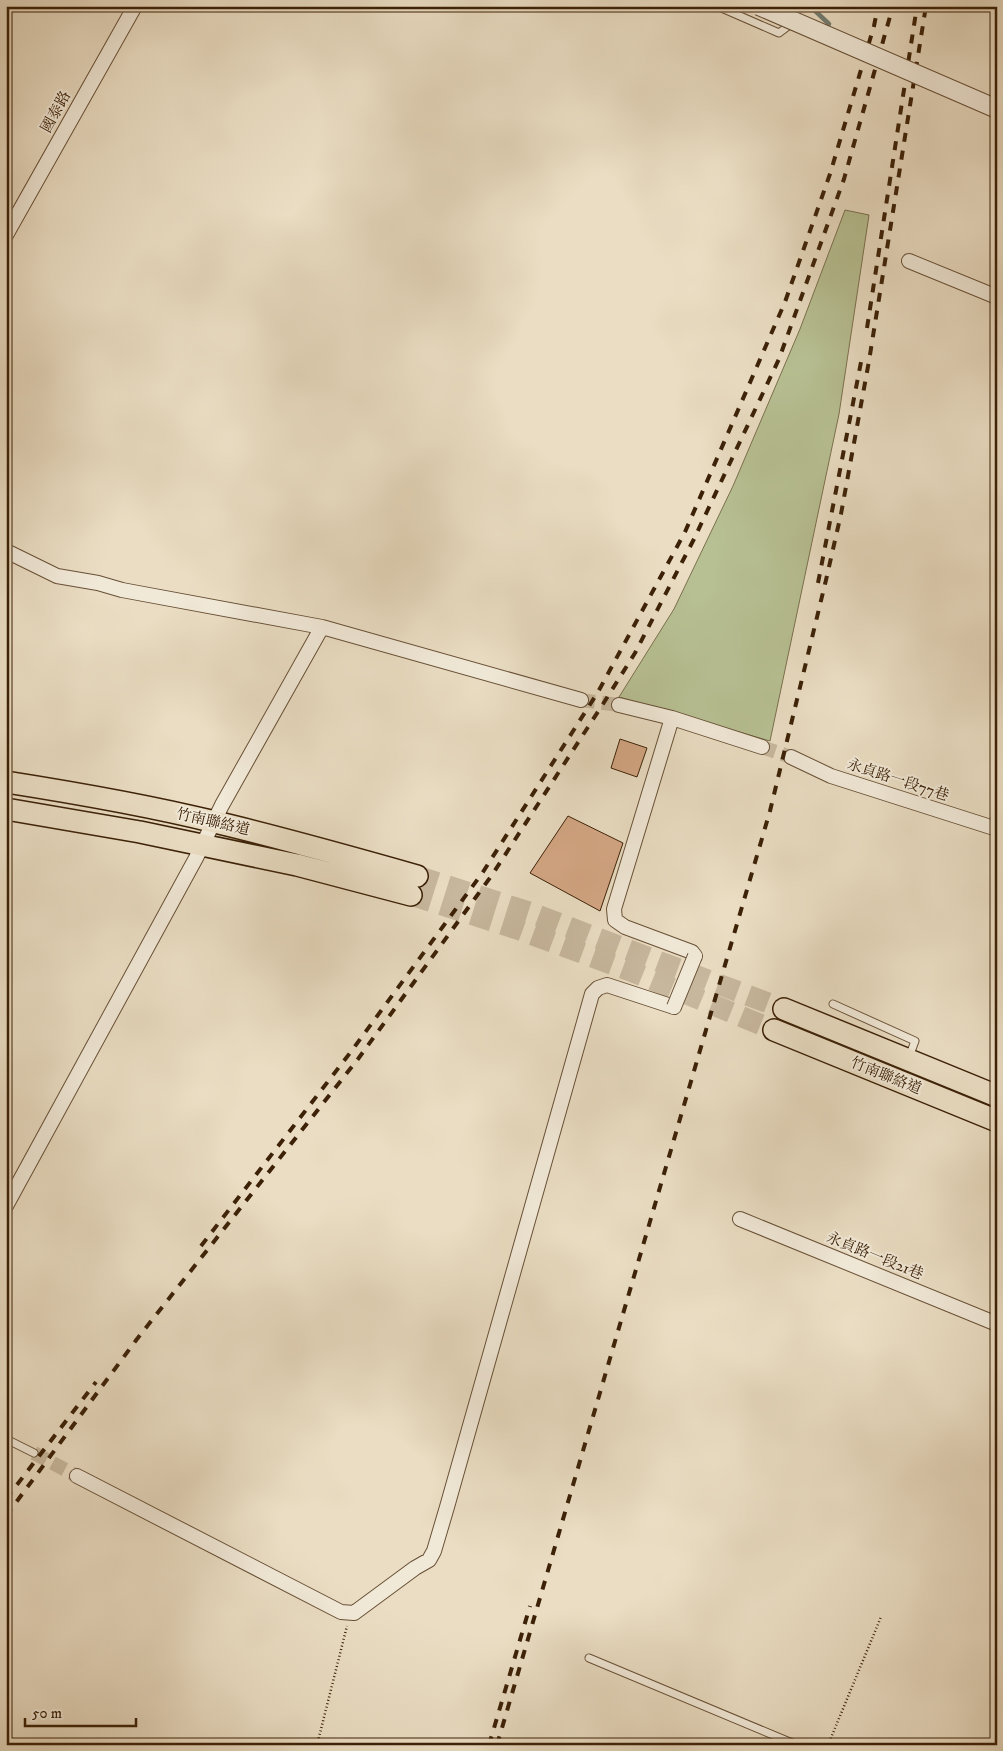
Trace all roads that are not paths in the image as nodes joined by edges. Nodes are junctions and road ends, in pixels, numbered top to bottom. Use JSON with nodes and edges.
{"nodes":[{"id":1,"x":135,"y":6,"type":"edge"},
{"id":2,"x":717,"y":6,"type":"edge"},
{"id":3,"x":759,"y":6,"type":"edge"},
{"id":4,"x":792,"y":6,"type":"edge"},
{"id":5,"x":997,"y":109,"type":"edge"},
{"id":6,"x":6,"y":235,"type":"edge"},
{"id":7,"x":909,"y":261,"type":"dead end"},
{"id":8,"x":997,"y":297,"type":"edge"},
{"id":9,"x":6,"y":551,"type":"edge"},
{"id":10,"x":322,"y":627,"type":"junction"},
{"id":11,"x":581,"y":700,"type":"tunnel mouth"},
{"id":12,"x":619,"y":705,"type":"tunnel mouth"},
{"id":13,"x":672,"y":718,"type":"junction"},
{"id":14,"x":762,"y":747,"type":"tunnel mouth"},
{"id":15,"x":791,"y":758,"type":"tunnel mouth"},
{"id":16,"x":6,"y":782,"type":"edge"},
{"id":17,"x":6,"y":809,"type":"edge"},
{"id":18,"x":214,"y":821,"type":"junction"},
{"id":19,"x":997,"y":829,"type":"edge"},
{"id":20,"x":203,"y":846,"type":"junction"},
{"id":21,"x":832,"y":1004,"type":"dead end"},
{"id":22,"x":784,"y":1009,"type":"tunnel mouth"},
{"id":23,"x":774,"y":1030,"type":"tunnel mouth"},
{"id":24,"x":908,"y":1060,"type":"junction"},
{"id":25,"x":997,"y":1096,"type":"edge"},
{"id":26,"x":997,"y":1121,"type":"edge"},
{"id":27,"x":8,"y":1197,"type":"edge"},
{"id":28,"x":740,"y":1219,"type":"dead end"},
{"id":29,"x":997,"y":1324,"type":"edge"},
{"id":30,"x":6,"y":1439,"type":"edge"},
{"id":31,"x":34,"y":1453,"type":"tunnel mouth"},
{"id":32,"x":76,"y":1476,"type":"tunnel mouth"},
{"id":33,"x":589,"y":1658,"type":"dead end"},
{"id":34,"x":797,"y":1745,"type":"edge"}],
"edges":[{"from":1,"to":6,"type":"street","name":"國泰路"},
{"from":2,"to":4,"type":"lane"},
{"from":3,"to":5,"type":"street","bridge":true},
{"from":7,"to":8,"type":"street"},
{"from":9,"to":10,"type":"street"},
{"from":10,"to":11,"type":"street"},
{"from":10,"to":18,"type":"street"},
{"from":12,"to":13,"type":"street"},
{"from":13,"to":14,"type":"street"},
{"from":13,"to":32,"type":"street","bridge":true},
{"from":15,"to":19,"type":"street","name":"永貞路一段77巷"},
{"from":16,"to":18,"type":"main road","name":"竹南聯絡道"},
{"from":17,"to":20,"type":"main road","name":"竹南聯絡道"},
{"from":18,"to":20,"type":"street"},
{"from":18,"to":20,"type":"main road","name":"竹南聯絡道"},
{"from":20,"to":27,"type":"street"},
{"from":21,"to":24,"type":"lane"},
{"from":22,"to":24,"type":"main road","name":"竹南聯絡道"},
{"from":23,"to":26,"type":"main road","name":"竹南聯絡道"},
{"from":24,"to":25,"type":"main road","name":"竹南聯絡道"},
{"from":28,"to":29,"type":"street","name":"永貞路一段21巷"},
{"from":30,"to":31,"type":"lane"},
{"from":33,"to":34,"type":"lane"}]}
